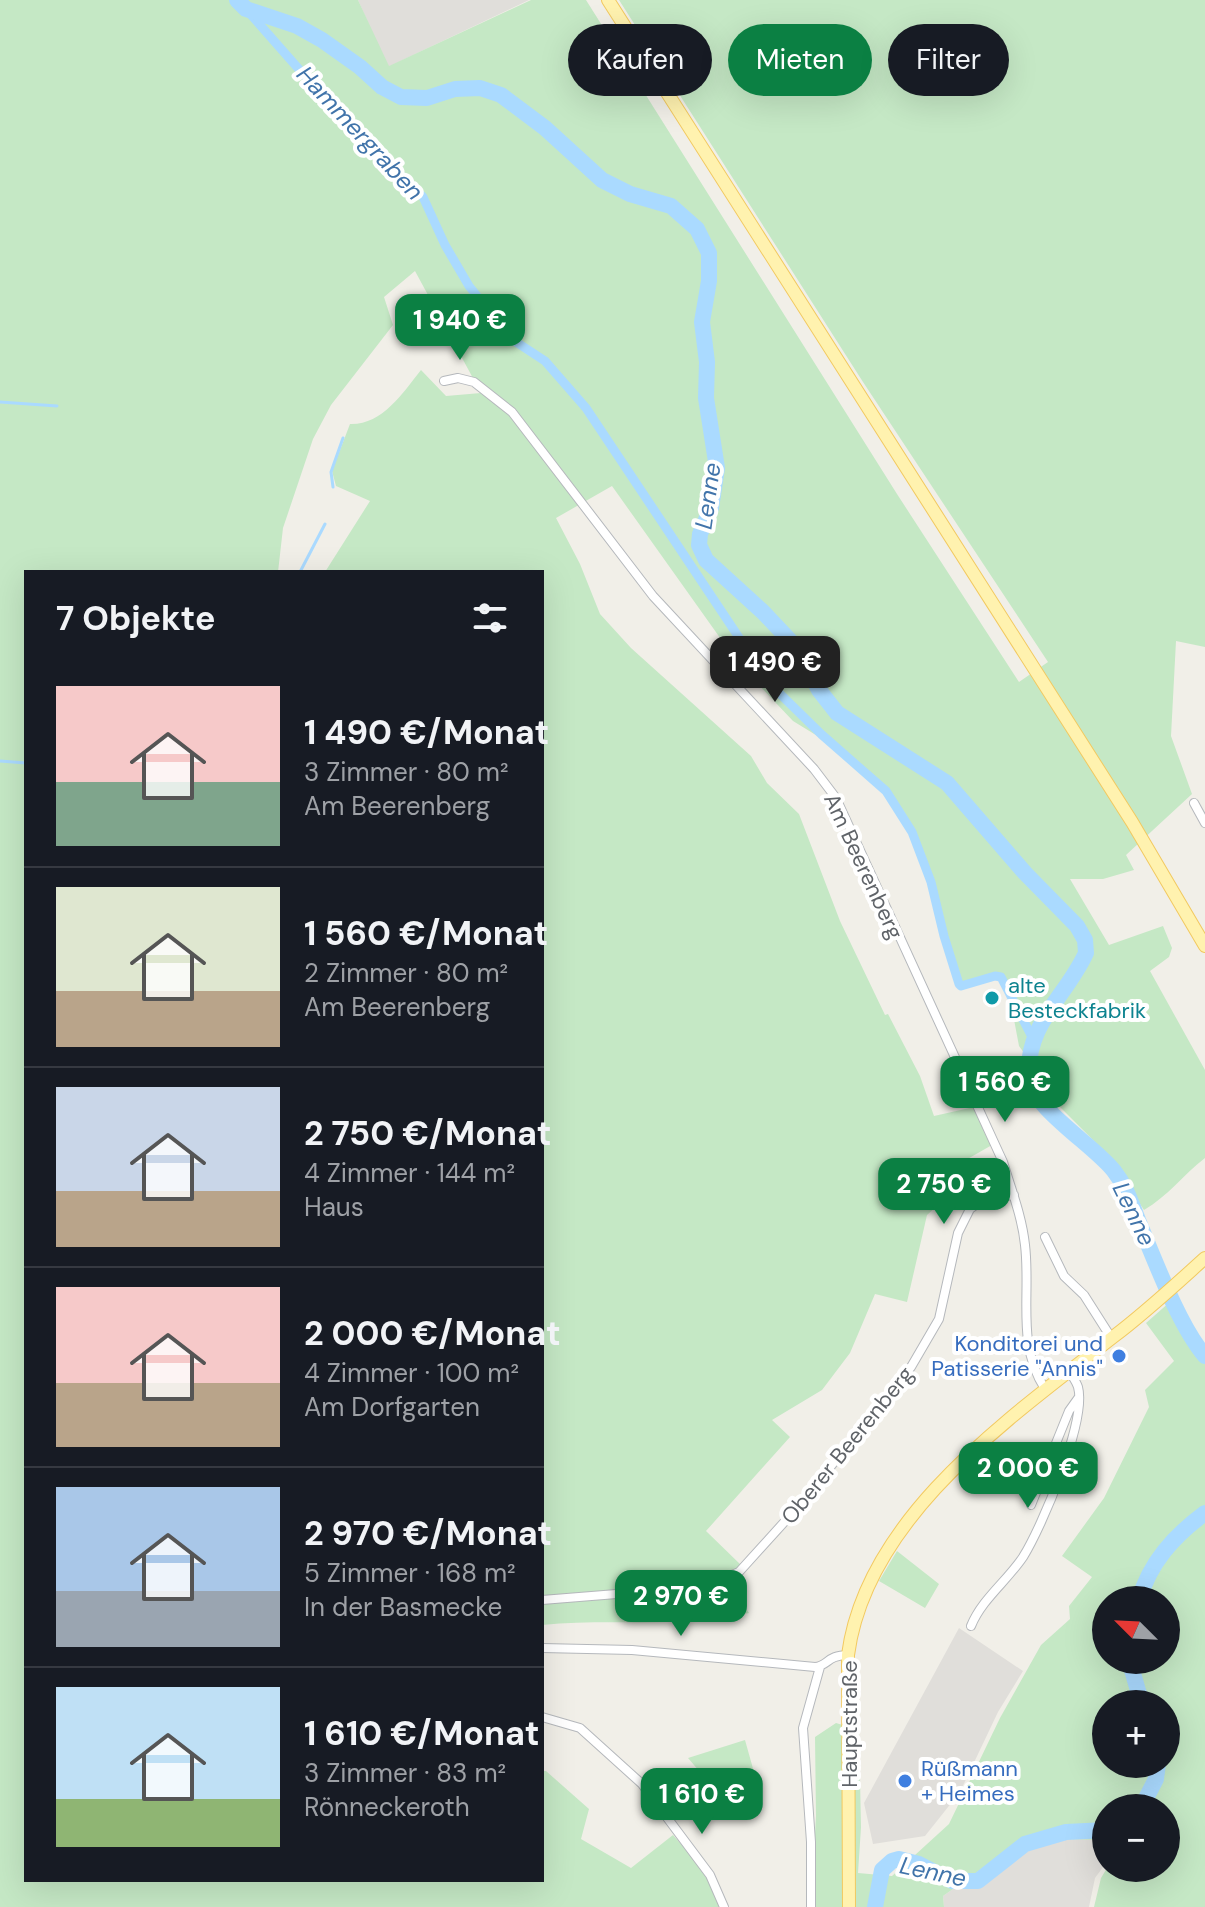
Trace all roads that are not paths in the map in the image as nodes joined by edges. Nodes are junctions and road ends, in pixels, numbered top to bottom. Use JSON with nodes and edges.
{"nodes":[{"id":1,"x":608,"y":0,"type":"edge"},
{"id":2,"x":444,"y":381,"type":"dead end"},
{"id":3,"x":1194,"y":803,"type":"dead end"},
{"id":4,"x":1205,"y":823,"type":"edge"},
{"id":5,"x":1204,"y":943,"type":"edge"},
{"id":6,"x":1014,"y":1195,"type":"junction"},
{"id":7,"x":1047,"y":1240,"type":"dead end"},
{"id":8,"x":1205,"y":1258,"type":"edge"},
{"id":9,"x":1112,"y":1339,"type":"junction"},
{"id":10,"x":1069,"y":1371,"type":"junction"},
{"id":11,"x":1045,"y":1389,"type":"junction"},
{"id":12,"x":1079,"y":1397,"type":"junction"},
{"id":13,"x":1031,"y":1505,"type":"dead end"},
{"id":14,"x":544,"y":1600,"type":"edge"},
{"id":15,"x":971,"y":1626,"type":"dead end"},
{"id":16,"x":544,"y":1648,"type":"edge"},
{"id":17,"x":848,"y":1655,"type":"junction"},
{"id":18,"x":820,"y":1667,"type":"junction"},
{"id":19,"x":544,"y":1718,"type":"edge"},
{"id":20,"x":724,"y":1907,"type":"edge"},
{"id":21,"x":811,"y":1907,"type":"edge"},
{"id":22,"x":849,"y":1907,"type":"edge"}],
"edges":[{"from":1,"to":5,"type":"main road"},
{"from":2,"to":6,"type":"street","name":"Am Beerenberg"},
{"from":3,"to":4,"type":"street"},
{"from":6,"to":11,"type":"street","name":"Am Beerenberg"},
{"from":6,"to":14,"type":"street","name":"Oberer Beerenberg"},
{"from":7,"to":9,"type":"street"},
{"from":8,"to":9,"type":"main road","name":"Hauptstraße"},
{"from":9,"to":10,"type":"main road","name":"Hauptstraße"},
{"from":10,"to":11,"type":"main road","name":"Hauptstraße"},
{"from":10,"to":12,"type":"street"},
{"from":11,"to":17,"type":"main road","name":"Hauptstraße"},
{"from":12,"to":13,"type":"street"},
{"from":12,"to":15,"type":"street"},
{"from":16,"to":18,"type":"street"},
{"from":17,"to":18,"type":"street"},
{"from":17,"to":22,"type":"main road","name":"Hauptstraße"},
{"from":18,"to":21,"type":"street"},
{"from":19,"to":20,"type":"street"}]}
